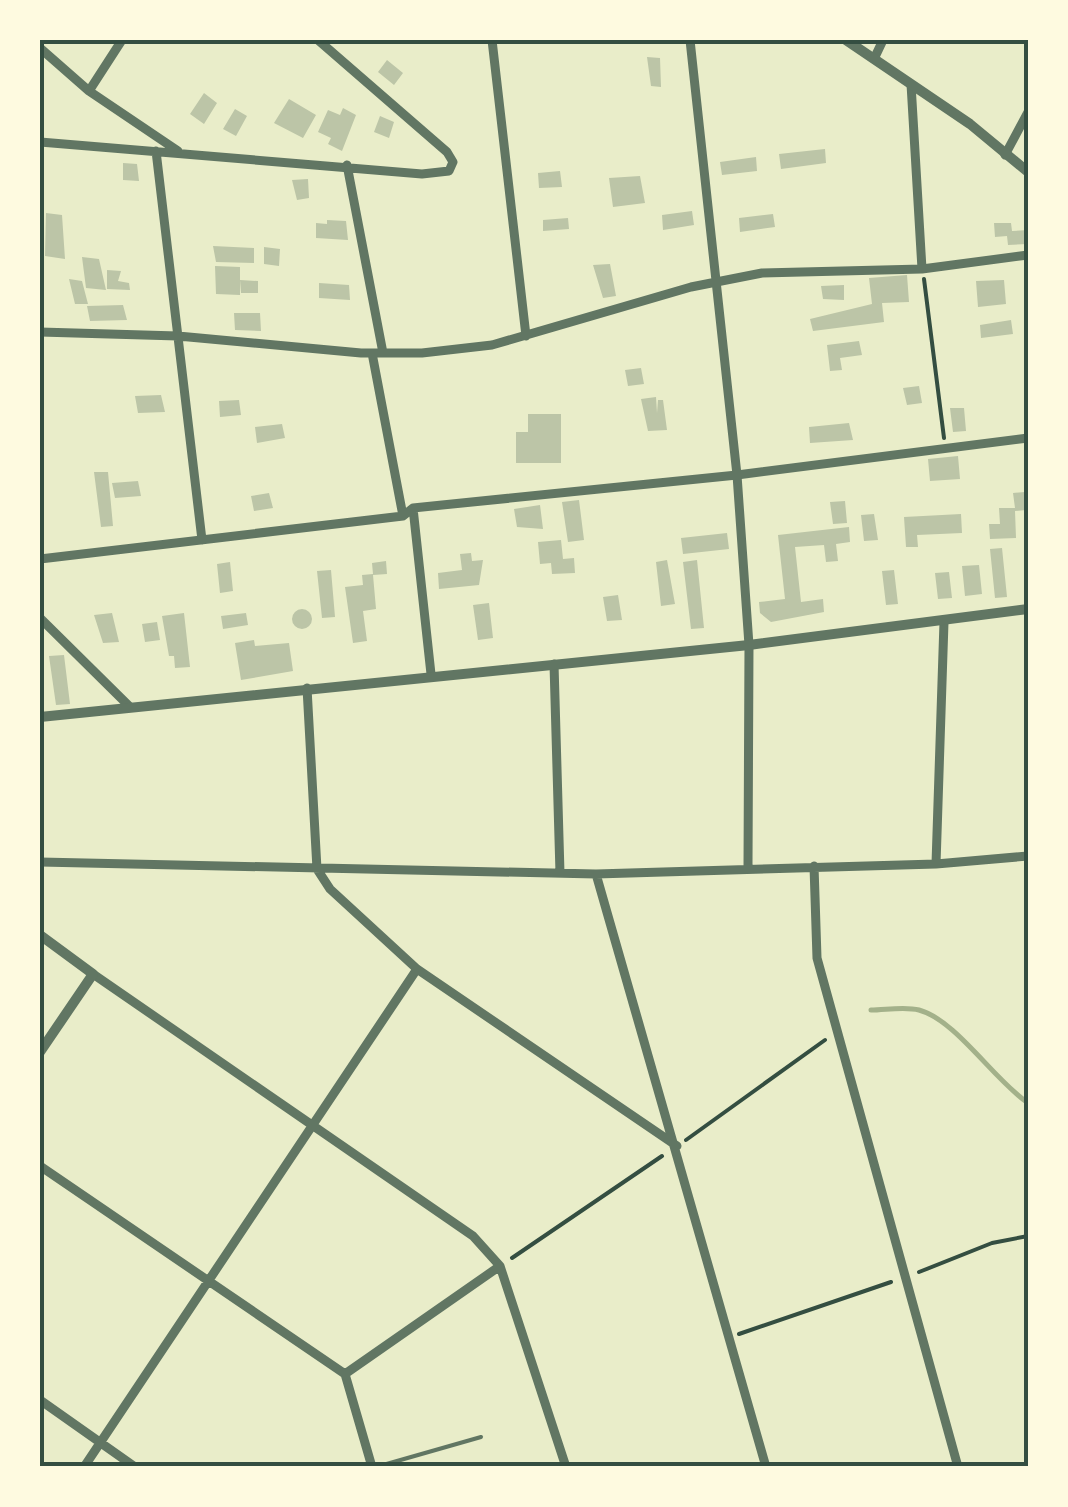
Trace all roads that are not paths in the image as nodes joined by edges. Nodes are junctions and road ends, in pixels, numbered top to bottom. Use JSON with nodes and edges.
{"nodes":[{"id":1,"x":122,"y":40,"type":"edge"},
{"id":2,"x":318,"y":40,"type":"edge"},
{"id":3,"x":492,"y":40,"type":"edge"},
{"id":4,"x":690,"y":40,"type":"edge"},
{"id":5,"x":846,"y":40,"type":"edge"},
{"id":6,"x":882,"y":40,"type":"edge"},
{"id":7,"x":40,"y":48,"type":"edge"},
{"id":8,"x":874,"y":58,"type":"junction"},
{"id":9,"x":912,"y":84,"type":"junction"},
{"id":10,"x":89,"y":91,"type":"junction"},
{"id":11,"x":1028,"y":112,"type":"edge"},
{"id":12,"x":40,"y":142,"type":"edge"},
{"id":13,"x":156,"y":151,"type":"junction"},
{"id":14,"x":180,"y":152,"type":"junction"},
{"id":15,"x":1005,"y":156,"type":"junction"},
{"id":16,"x":348,"y":165,"type":"junction"},
{"id":17,"x":1028,"y":172,"type":"edge"},
{"id":18,"x":1028,"y":255,"type":"edge"},
{"id":19,"x":922,"y":268,"type":"junction"},
{"id":20,"x":715,"y":282,"type":"junction"},
{"id":21,"x":40,"y":332,"type":"edge"},
{"id":22,"x":178,"y":336,"type":"junction"},
{"id":23,"x":526,"y":336,"type":"junction"},
{"id":24,"x":377,"y":353,"type":"junction"},
{"id":25,"x":1028,"y":438,"type":"edge"},
{"id":26,"x":738,"y":475,"type":"junction"},
{"id":27,"x":412,"y":508,"type":"junction"},
{"id":28,"x":403,"y":516,"type":"junction"},
{"id":29,"x":202,"y":540,"type":"junction"},
{"id":30,"x":40,"y":560,"type":"edge"},
{"id":31,"x":1028,"y":608,"type":"edge"},
{"id":32,"x":40,"y":618,"type":"edge"},
{"id":33,"x":944,"y":622,"type":"junction"},
{"id":34,"x":749,"y":644,"type":"junction"},
{"id":35,"x":554,"y":664,"type":"junction"},
{"id":36,"x":430,"y":674,"type":"junction"},
{"id":37,"x":306,"y":688,"type":"junction"},
{"id":38,"x":129,"y":706,"type":"junction"},
{"id":39,"x":40,"y":716,"type":"edge"},
{"id":40,"x":1028,"y":856,"type":"edge"},
{"id":41,"x":40,"y":862,"type":"edge"},
{"id":42,"x":936,"y":864,"type":"junction"},
{"id":43,"x":748,"y":866,"type":"junction"},
{"id":44,"x":814,"y":866,"type":"junction"},
{"id":45,"x":317,"y":869,"type":"junction"},
{"id":46,"x":560,"y":873,"type":"junction"},
{"id":47,"x":596,"y":874,"type":"junction"},
{"id":48,"x":40,"y":935,"type":"edge"},
{"id":49,"x":418,"y":969,"type":"junction"},
{"id":50,"x":93,"y":974,"type":"junction"},
{"id":51,"x":40,"y":1052,"type":"edge"},
{"id":52,"x":313,"y":1126,"type":"junction"},
{"id":53,"x":677,"y":1146,"type":"junction"},
{"id":54,"x":40,"y":1166,"type":"edge"},
{"id":55,"x":500,"y":1266,"type":"junction"},
{"id":56,"x":210,"y":1284,"type":"junction"},
{"id":57,"x":345,"y":1374,"type":"junction"},
{"id":58,"x":40,"y":1400,"type":"edge"},
{"id":59,"x":481,"y":1437,"type":"dead end"},
{"id":60,"x":100,"y":1443,"type":"junction"},
{"id":61,"x":84,"y":1467,"type":"edge"},
{"id":62,"x":135,"y":1467,"type":"edge"},
{"id":63,"x":374,"y":1467,"type":"edge"},
{"id":64,"x":566,"y":1467,"type":"edge"},
{"id":65,"x":766,"y":1467,"type":"edge"},
{"id":66,"x":958,"y":1467,"type":"edge"}],
"edges":[{"from":1,"to":10,"type":"street"},
{"from":2,"to":16,"type":"street"},
{"from":3,"to":23,"type":"street"},
{"from":4,"to":20,"type":"street"},
{"from":5,"to":8,"type":"street"},
{"from":6,"to":8,"type":"street"},
{"from":7,"to":10,"type":"street"},
{"from":8,"to":9,"type":"street"},
{"from":9,"to":15,"type":"street"},
{"from":9,"to":19,"type":"street"},
{"from":10,"to":14,"type":"street"},
{"from":11,"to":15,"type":"street"},
{"from":12,"to":13,"type":"street"},
{"from":13,"to":14,"type":"street"},
{"from":13,"to":22,"type":"street"},
{"from":14,"to":16,"type":"street"},
{"from":15,"to":17,"type":"street"},
{"from":16,"to":24,"type":"street"},
{"from":18,"to":19,"type":"street"},
{"from":19,"to":20,"type":"street"},
{"from":20,"to":23,"type":"street"},
{"from":20,"to":26,"type":"street"},
{"from":21,"to":22,"type":"street"},
{"from":22,"to":24,"type":"street"},
{"from":22,"to":29,"type":"street"},
{"from":23,"to":24,"type":"street"},
{"from":24,"to":28,"type":"street"},
{"from":25,"to":26,"type":"street"},
{"from":26,"to":27,"type":"street"},
{"from":26,"to":34,"type":"street"},
{"from":27,"to":28,"type":"street"},
{"from":27,"to":36,"type":"street"},
{"from":28,"to":29,"type":"street"},
{"from":29,"to":30,"type":"street"},
{"from":31,"to":33,"type":"street"},
{"from":32,"to":38,"type":"street"},
{"from":33,"to":34,"type":"street"},
{"from":33,"to":42,"type":"street"},
{"from":34,"to":35,"type":"street"},
{"from":34,"to":43,"type":"street"},
{"from":35,"to":36,"type":"street"},
{"from":35,"to":46,"type":"street"},
{"from":36,"to":37,"type":"street"},
{"from":37,"to":38,"type":"street"},
{"from":37,"to":45,"type":"street"},
{"from":38,"to":39,"type":"street"},
{"from":40,"to":42,"type":"street"},
{"from":41,"to":45,"type":"street"},
{"from":42,"to":44,"type":"street"},
{"from":43,"to":44,"type":"street"},
{"from":43,"to":47,"type":"street"},
{"from":44,"to":66,"type":"street"},
{"from":45,"to":46,"type":"street"},
{"from":45,"to":49,"type":"street"},
{"from":46,"to":47,"type":"street"},
{"from":47,"to":53,"type":"street"},
{"from":48,"to":50,"type":"street"},
{"from":49,"to":52,"type":"street"},
{"from":49,"to":53,"type":"street"},
{"from":50,"to":51,"type":"street"},
{"from":50,"to":52,"type":"street"},
{"from":52,"to":55,"type":"street"},
{"from":52,"to":56,"type":"street"},
{"from":53,"to":65,"type":"street"},
{"from":54,"to":56,"type":"street"},
{"from":55,"to":57,"type":"street"},
{"from":55,"to":64,"type":"street"},
{"from":56,"to":57,"type":"street"},
{"from":56,"to":60,"type":"street"},
{"from":57,"to":63,"type":"street"},
{"from":58,"to":60,"type":"street"},
{"from":59,"to":63,"type":"lane"},
{"from":60,"to":61,"type":"street"},
{"from":60,"to":62,"type":"street"}]}
